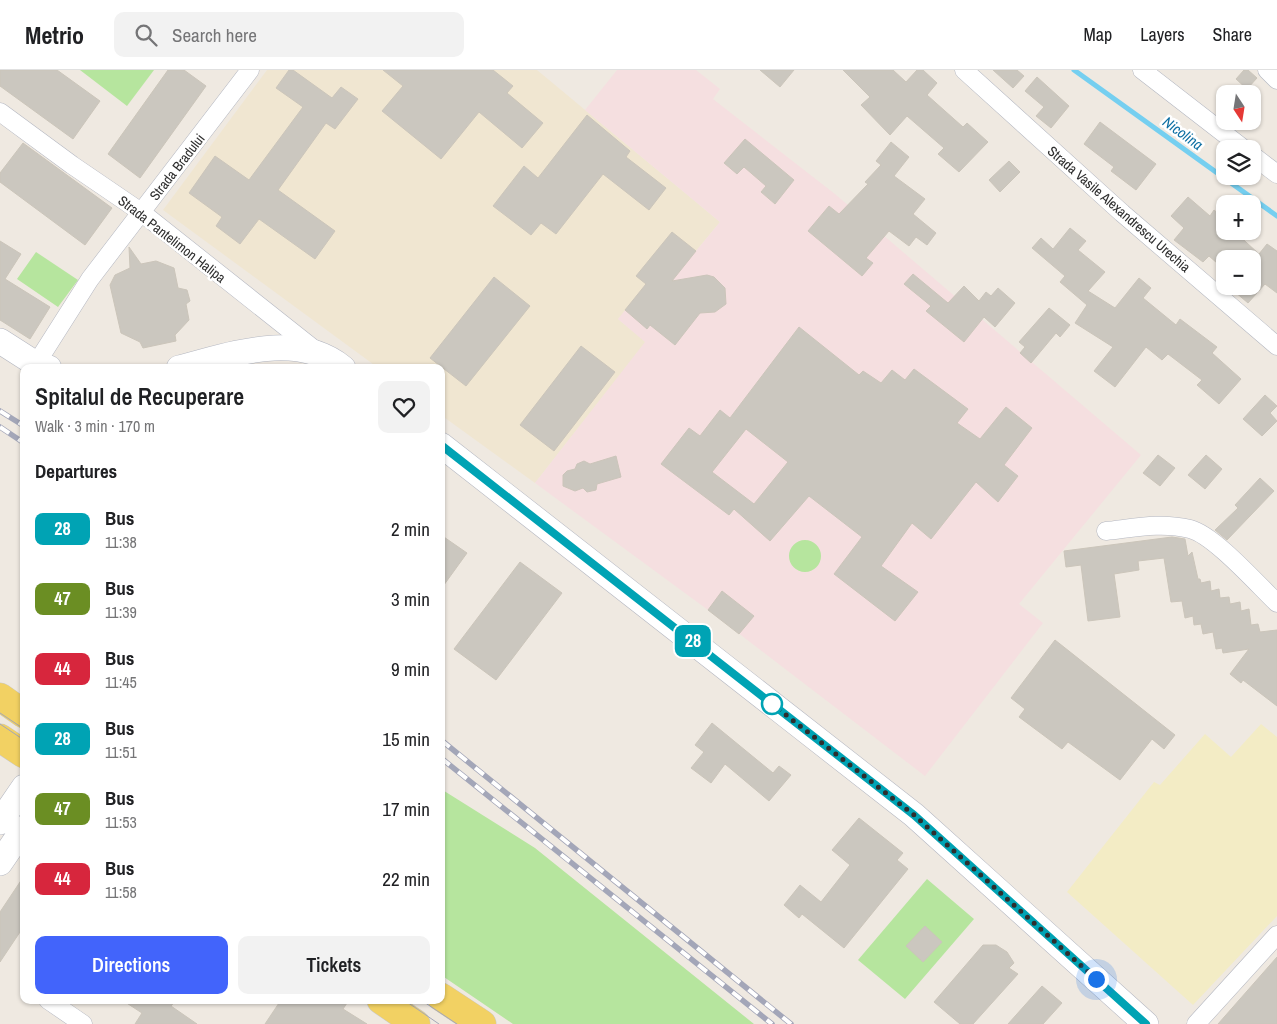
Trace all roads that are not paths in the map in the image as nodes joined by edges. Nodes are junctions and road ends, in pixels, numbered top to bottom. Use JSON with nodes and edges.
{"nodes":[{"id":1,"x":250,"y":70,"type":"edge"},
{"id":2,"x":964,"y":70,"type":"edge"},
{"id":3,"x":1142,"y":70,"type":"edge"},
{"id":4,"x":1267,"y":70,"type":"edge"},
{"id":5,"x":1277,"y":80,"type":"edge"},
{"id":6,"x":0,"y":112,"type":"edge"},
{"id":7,"x":1232,"y":140,"type":"edge"},
{"id":8,"x":1261,"y":162,"type":"edge"},
{"id":9,"x":1277,"y":174,"type":"edge"},
{"id":10,"x":141,"y":212,"type":"junction"},
{"id":11,"x":0,"y":341,"type":"edge"},
{"id":12,"x":1277,"y":346,"type":"edge"},
{"id":13,"x":315,"y":350,"type":"junction"},
{"id":14,"x":40,"y":364,"type":"edge"},
{"id":15,"x":44,"y":364,"type":"edge"},
{"id":16,"x":195,"y":364,"type":"edge"},
{"id":17,"x":337,"y":364,"type":"edge"},
{"id":18,"x":445,"y":448,"type":"edge"},
{"id":19,"x":1106,"y":532,"type":"dead end"},
{"id":20,"x":1277,"y":603,"type":"edge"},
{"id":21,"x":0,"y":697,"type":"edge"},
{"id":22,"x":20,"y":711,"type":"edge"},
{"id":23,"x":0,"y":738,"type":"edge"},
{"id":24,"x":20,"y":751,"type":"edge"},
{"id":25,"x":20,"y":793,"type":"edge"},
{"id":26,"x":0,"y":822,"type":"edge"},
{"id":27,"x":20,"y":834,"type":"edge"},
{"id":28,"x":0,"y":863,"type":"edge"},
{"id":29,"x":1277,"y":935,"type":"edge"},
{"id":30,"x":445,"y":999,"type":"edge"},
{"id":31,"x":54,"y":1004,"type":"edge"},
{"id":32,"x":387,"y":1004,"type":"edge"},
{"id":33,"x":413,"y":1023,"type":"edge"},
{"id":34,"x":83,"y":1024,"type":"edge"},
{"id":35,"x":482,"y":1024,"type":"edge"},
{"id":36,"x":1146,"y":1024,"type":"edge"},
{"id":37,"x":1196,"y":1024,"type":"edge"}],
"edges":[{"from":1,"to":10,"type":"street","name":"Strada Bradului"},
{"from":2,"to":12,"type":"street","name":"Strada Vasile Alexandrescu Urechia"},
{"from":3,"to":7,"type":"street"},
{"from":4,"to":5,"type":"street"},
{"from":6,"to":10,"type":"street","name":"Strada Pantelimon Halipa"},
{"from":8,"to":9,"type":"street"},
{"from":10,"to":13,"type":"street","name":"Strada Pantelimon Halipa"},
{"from":10,"to":15,"type":"street","name":"Strada Bradului"},
{"from":11,"to":14,"type":"street","name":"Strada Bradului"},
{"from":13,"to":16,"type":"street"},
{"from":13,"to":17,"type":"street","name":"Strada Pantelimon Halipa"},
{"from":18,"to":36,"type":"street"},
{"from":19,"to":20,"type":"street"},
{"from":21,"to":22,"type":"main road"},
{"from":23,"to":24,"type":"main road"},
{"from":25,"to":26,"type":"street"},
{"from":27,"to":28,"type":"street"},
{"from":29,"to":37,"type":"street"},
{"from":30,"to":35,"type":"main road"},
{"from":31,"to":34,"type":"street"},
{"from":32,"to":33,"type":"main road"}]}
